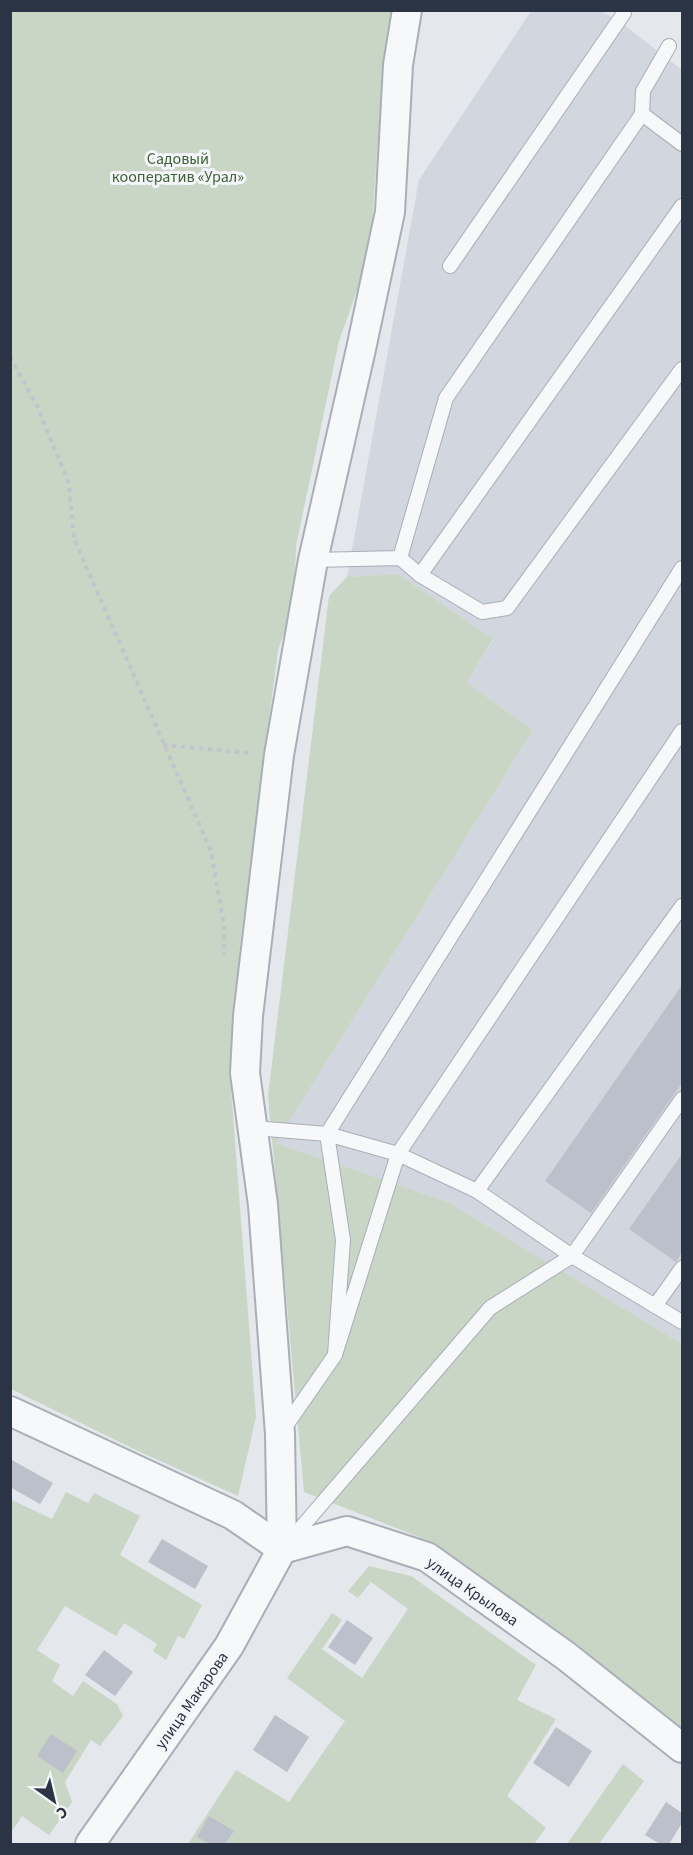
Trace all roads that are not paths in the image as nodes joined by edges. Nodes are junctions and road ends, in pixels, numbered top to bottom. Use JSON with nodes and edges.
{"nodes":[{"id":1,"x":407,"y":10,"type":"edge"},
{"id":2,"x":624,"y":13,"type":"dead end"},
{"id":3,"x":669,"y":46,"type":"dead end"},
{"id":4,"x":642,"y":114,"type":"junction"},
{"id":5,"x":682,"y":144,"type":"edge"},
{"id":6,"x":682,"y":206,"type":"edge"},
{"id":7,"x":450,"y":266,"type":"dead end"},
{"id":8,"x":682,"y":369,"type":"edge"},
{"id":9,"x":400,"y":558,"type":"junction"},
{"id":10,"x":313,"y":560,"type":"junction"},
{"id":11,"x":682,"y":568,"type":"edge"},
{"id":12,"x":420,"y":575,"type":"junction"},
{"id":13,"x":682,"y":731,"type":"edge"},
{"id":14,"x":682,"y":906,"type":"edge"},
{"id":15,"x":682,"y":1100,"type":"edge"},
{"id":16,"x":253,"y":1128,"type":"junction"},
{"id":17,"x":327,"y":1134,"type":"junction"},
{"id":18,"x":398,"y":1154,"type":"junction"},
{"id":19,"x":477,"y":1191,"type":"junction"},
{"id":20,"x":572,"y":1256,"type":"junction"},
{"id":21,"x":682,"y":1268,"type":"edge"},
{"id":22,"x":655,"y":1306,"type":"junction"},
{"id":23,"x":682,"y":1322,"type":"edge"},
{"id":24,"x":335,"y":1355,"type":"junction"},
{"id":25,"x":10,"y":1411,"type":"edge"},
{"id":26,"x":280,"y":1434,"type":"junction"},
{"id":27,"x":282,"y":1549,"type":"junction"},
{"id":28,"x":682,"y":1748,"type":"edge"},
{"id":29,"x":90,"y":1845,"type":"edge"}],
"edges":[{"from":1,"to":10,"type":"street"},
{"from":2,"to":7,"type":"lane"},
{"from":3,"to":4,"type":"lane"},
{"from":4,"to":5,"type":"lane"},
{"from":4,"to":9,"type":"lane"},
{"from":6,"to":12,"type":"lane"},
{"from":8,"to":12,"type":"lane"},
{"from":9,"to":10,"type":"lane"},
{"from":9,"to":12,"type":"lane"},
{"from":10,"to":16,"type":"street"},
{"from":11,"to":17,"type":"lane"},
{"from":13,"to":18,"type":"lane"},
{"from":14,"to":19,"type":"lane"},
{"from":15,"to":20,"type":"lane"},
{"from":16,"to":17,"type":"lane"},
{"from":16,"to":26,"type":"street"},
{"from":17,"to":18,"type":"lane"},
{"from":17,"to":24,"type":"lane"},
{"from":18,"to":19,"type":"lane"},
{"from":18,"to":24,"type":"lane"},
{"from":19,"to":20,"type":"lane"},
{"from":20,"to":22,"type":"lane"},
{"from":20,"to":27,"type":"lane"},
{"from":21,"to":22,"type":"lane"},
{"from":22,"to":23,"type":"lane"},
{"from":24,"to":26,"type":"lane"},
{"from":25,"to":27,"type":"street"},
{"from":26,"to":27,"type":"street"},
{"from":27,"to":28,"type":"street","name":"улица Крылова"},
{"from":27,"to":29,"type":"street","name":"улица Макарова"}]}
